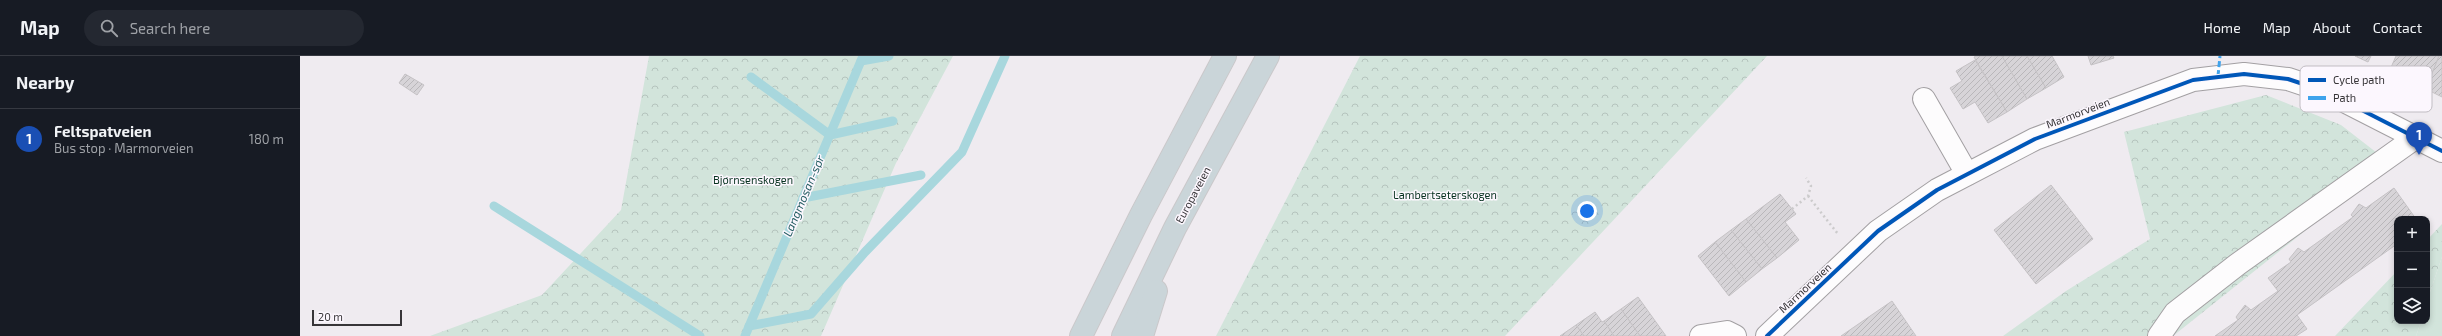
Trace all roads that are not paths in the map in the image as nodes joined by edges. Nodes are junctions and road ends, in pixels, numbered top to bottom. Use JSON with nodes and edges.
{"nodes":[{"id":1,"x":1225,"y":56,"type":"edge"},
{"id":2,"x":1268,"y":56,"type":"edge"},
{"id":3,"x":2300,"y":84,"type":"edge"},
{"id":4,"x":1924,"y":99,"type":"dead end"},
{"id":5,"x":2362,"y":112,"type":"edge"},
{"id":6,"x":2415,"y":138,"type":"junction"},
{"id":7,"x":2442,"y":151,"type":"edge"},
{"id":8,"x":1967,"y":174,"type":"junction"},
{"id":9,"x":1175,"y":228,"type":"junction"},
{"id":10,"x":1081,"y":336,"type":"edge"},
{"id":11,"x":1123,"y":336,"type":"edge"},
{"id":12,"x":1142,"y":336,"type":"edge"},
{"id":13,"x":1700,"y":336,"type":"edge"},
{"id":14,"x":1735,"y":336,"type":"edge"},
{"id":15,"x":1766,"y":336,"type":"edge"},
{"id":16,"x":2159,"y":336,"type":"edge"}],
"edges":[{"from":1,"to":10,"type":"highway"},
{"from":2,"to":9,"type":"highway","name":"Europaveien"},
{"from":3,"to":8,"type":"street","name":"Marmorveien"},
{"from":4,"to":8,"type":"street"},
{"from":5,"to":6,"type":"street","name":"Marmorveien"},
{"from":6,"to":7,"type":"street","name":"Marmorveien"},
{"from":6,"to":16,"type":"street"},
{"from":8,"to":15,"type":"street","name":"Marmorveien"},
{"from":9,"to":11,"type":"highway","name":"Europaveien"},
{"from":9,"to":12,"type":"highway"},
{"from":13,"to":14,"type":"street"}]}
